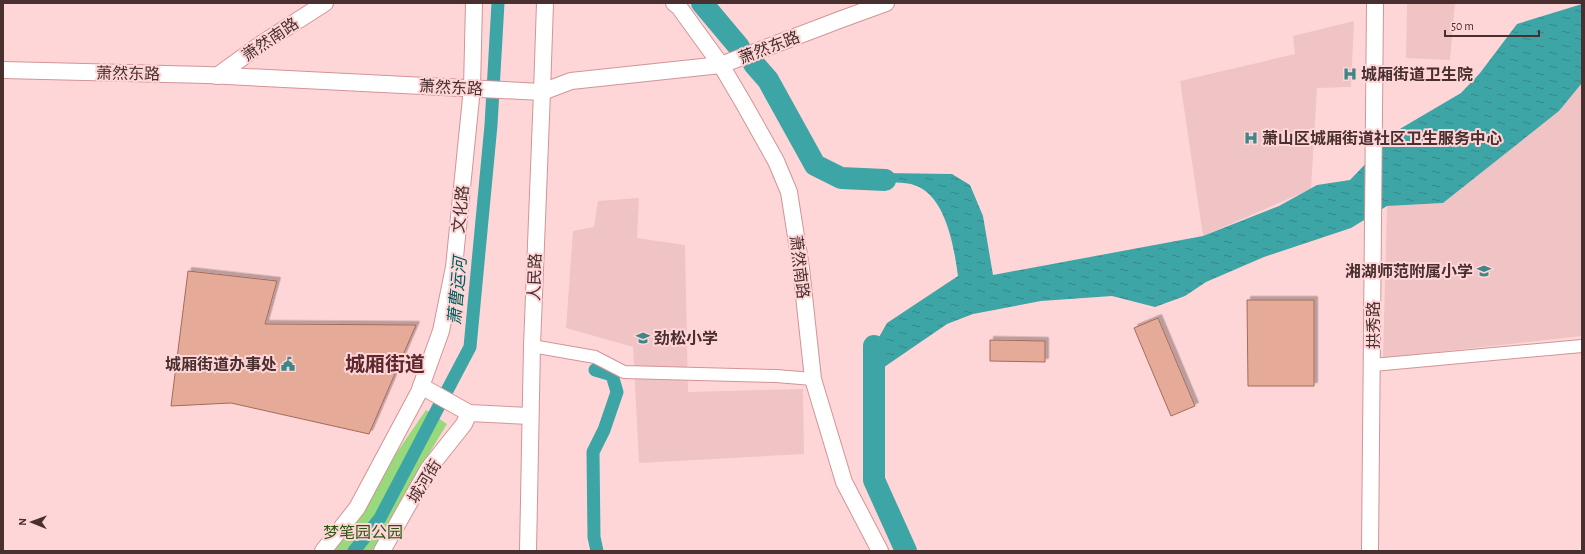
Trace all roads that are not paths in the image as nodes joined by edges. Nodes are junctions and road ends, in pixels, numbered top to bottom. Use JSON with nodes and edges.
{"nodes":[{"id":1,"x":325,"y":3,"type":"edge"},
{"id":2,"x":474,"y":3,"type":"edge"},
{"id":3,"x":545,"y":3,"type":"edge"},
{"id":4,"x":674,"y":3,"type":"edge"},
{"id":5,"x":886,"y":3,"type":"edge"},
{"id":6,"x":1375,"y":3,"type":"edge"},
{"id":7,"x":721,"y":66,"type":"junction"},
{"id":8,"x":3,"y":70,"type":"edge"},
{"id":9,"x":217,"y":76,"type":"junction"},
{"id":10,"x":476,"y":88,"type":"junction"},
{"id":11,"x":542,"y":92,"type":"junction"},
{"id":12,"x":532,"y":346,"type":"junction"},
{"id":13,"x":1582,"y":346,"type":"edge"},
{"id":14,"x":1373,"y":365,"type":"junction"},
{"id":15,"x":813,"y":379,"type":"junction"},
{"id":16,"x":421,"y":386,"type":"junction"},
{"id":17,"x":469,"y":413,"type":"junction"},
{"id":18,"x":530,"y":416,"type":"junction"},
{"id":19,"x":323,"y":551,"type":"edge"},
{"id":20,"x":382,"y":551,"type":"edge"},
{"id":21,"x":528,"y":551,"type":"edge"},
{"id":22,"x":880,"y":551,"type":"edge"},
{"id":23,"x":1370,"y":551,"type":"edge"}],
"edges":[{"from":1,"to":9,"type":"street","name":"萧然南路"},
{"from":2,"to":10,"type":"street","name":"文化路"},
{"from":3,"to":11,"type":"street","name":"人民路"},
{"from":4,"to":7,"type":"street","name":"萧然南路"},
{"from":5,"to":7,"type":"street","name":"萧然东路"},
{"from":6,"to":14,"type":"street","name":"拱秀路"},
{"from":7,"to":11,"type":"street","name":"萧然东路"},
{"from":7,"to":15,"type":"street","name":"萧然南路"},
{"from":8,"to":9,"type":"street","name":"萧然东路"},
{"from":9,"to":10,"type":"street","name":"萧然东路"},
{"from":10,"to":11,"type":"street","name":"萧然东路"},
{"from":10,"to":16,"type":"street","name":"文化路"},
{"from":11,"to":12,"type":"street","name":"人民路"},
{"from":12,"to":15,"type":"street"},
{"from":12,"to":18,"type":"street","name":"人民路"},
{"from":13,"to":14,"type":"street"},
{"from":14,"to":23,"type":"street","name":"拱秀路"},
{"from":15,"to":22,"type":"street","name":"萧然南路"},
{"from":16,"to":17,"type":"street"},
{"from":16,"to":19,"type":"street","name":"文化路"},
{"from":17,"to":18,"type":"street"},
{"from":17,"to":20,"type":"street","name":"城河街"},
{"from":18,"to":21,"type":"street","name":"人民路"}]}
